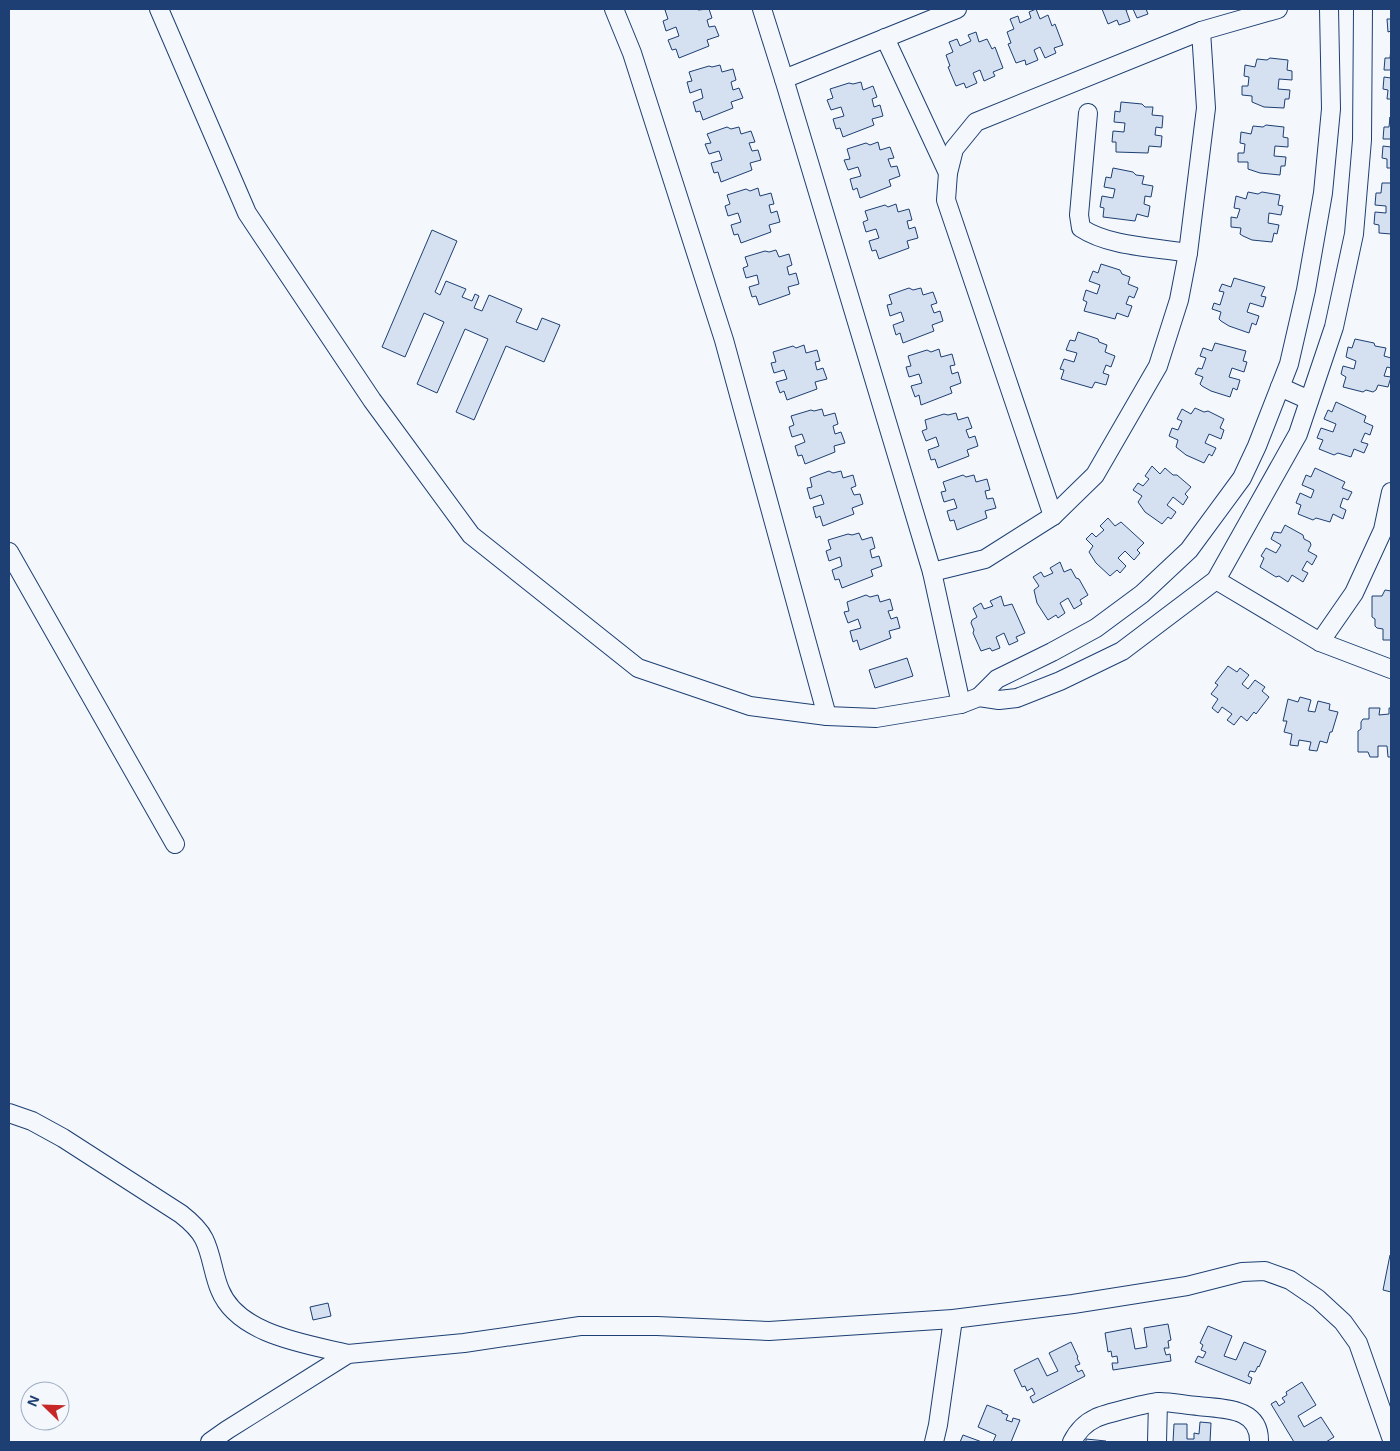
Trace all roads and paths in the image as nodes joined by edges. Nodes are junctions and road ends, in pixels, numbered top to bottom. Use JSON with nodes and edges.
{"nodes":[{"id":1,"x":159,"y":9,"type":"edge"},
{"id":2,"x":614,"y":9,"type":"edge"},
{"id":3,"x":762,"y":9,"type":"edge"},
{"id":4,"x":957,"y":9,"type":"edge"},
{"id":5,"x":1278,"y":9,"type":"edge"},
{"id":6,"x":1328,"y":9,"type":"edge"},
{"id":7,"x":1364,"y":9,"type":"edge"},
{"id":8,"x":1201,"y":31,"type":"junction"},
{"id":9,"x":885,"y":38,"type":"junction"},
{"id":10,"x":784,"y":79,"type":"junction"},
{"id":11,"x":1088,"y":113,"type":"dead end"},
{"id":12,"x":948,"y":173,"type":"junction"},
{"id":13,"x":1188,"y":253,"type":"junction"},
{"id":14,"x":1280,"y":387,"type":"junction"},
{"id":15,"x":1309,"y":400,"type":"junction"},
{"id":16,"x":1391,"y":492,"type":"edge"},
{"id":17,"x":1053,"y":516,"type":"junction"},
{"id":18,"x":9,"y":552,"type":"edge"},
{"id":19,"x":932,"y":572,"type":"junction"},
{"id":20,"x":1216,"y":580,"type":"junction"},
{"id":21,"x":1320,"y":642,"type":"junction"},
{"id":22,"x":1391,"y":669,"type":"edge"},
{"id":23,"x":979,"y":698,"type":"junction"},
{"id":24,"x":961,"y":704,"type":"junction"},
{"id":25,"x":827,"y":716,"type":"junction"},
{"id":26,"x":175,"y":844,"type":"dead end"},
{"id":27,"x":9,"y":1113,"type":"edge"},
{"id":28,"x":953,"y":1319,"type":"junction"},
{"id":29,"x":348,"y":1354,"type":"junction"},
{"id":30,"x":1158,"y":1402,"type":"junction"},
{"id":31,"x":1391,"y":1437,"type":"edge"},
{"id":32,"x":210,"y":1442,"type":"edge"},
{"id":33,"x":934,"y":1442,"type":"edge"},
{"id":34,"x":1072,"y":1442,"type":"edge"},
{"id":35,"x":1157,"y":1442,"type":"edge"},
{"id":36,"x":1259,"y":1442,"type":"edge"}],
"edges":[{"from":1,"to":25,"type":"street"},
{"from":2,"to":25,"type":"street"},
{"from":3,"to":10,"type":"street"},
{"from":4,"to":9,"type":"street"},
{"from":5,"to":8,"type":"street"},
{"from":6,"to":14,"type":"street"},
{"from":7,"to":15,"type":"street"},
{"from":8,"to":12,"type":"street"},
{"from":8,"to":13,"type":"street"},
{"from":9,"to":10,"type":"street"},
{"from":9,"to":12,"type":"street"},
{"from":10,"to":19,"type":"street"},
{"from":11,"to":13,"type":"street"},
{"from":12,"to":17,"type":"street"},
{"from":13,"to":17,"type":"street"},
{"from":14,"to":15,"type":"street"},
{"from":14,"to":23,"type":"street"},
{"from":15,"to":20,"type":"street"},
{"from":16,"to":21,"type":"street"},
{"from":17,"to":19,"type":"street"},
{"from":18,"to":26,"type":"street"},
{"from":19,"to":24,"type":"street"},
{"from":20,"to":21,"type":"street"},
{"from":20,"to":23,"type":"street"},
{"from":21,"to":22,"type":"street"},
{"from":23,"to":24,"type":"street"},
{"from":24,"to":25,"type":"street"},
{"from":27,"to":29,"type":"street"},
{"from":28,"to":29,"type":"street"},
{"from":28,"to":31,"type":"street"},
{"from":28,"to":33,"type":"street"},
{"from":29,"to":32,"type":"street"},
{"from":30,"to":34,"type":"street"},
{"from":30,"to":35,"type":"street"},
{"from":30,"to":36,"type":"street"}]}
